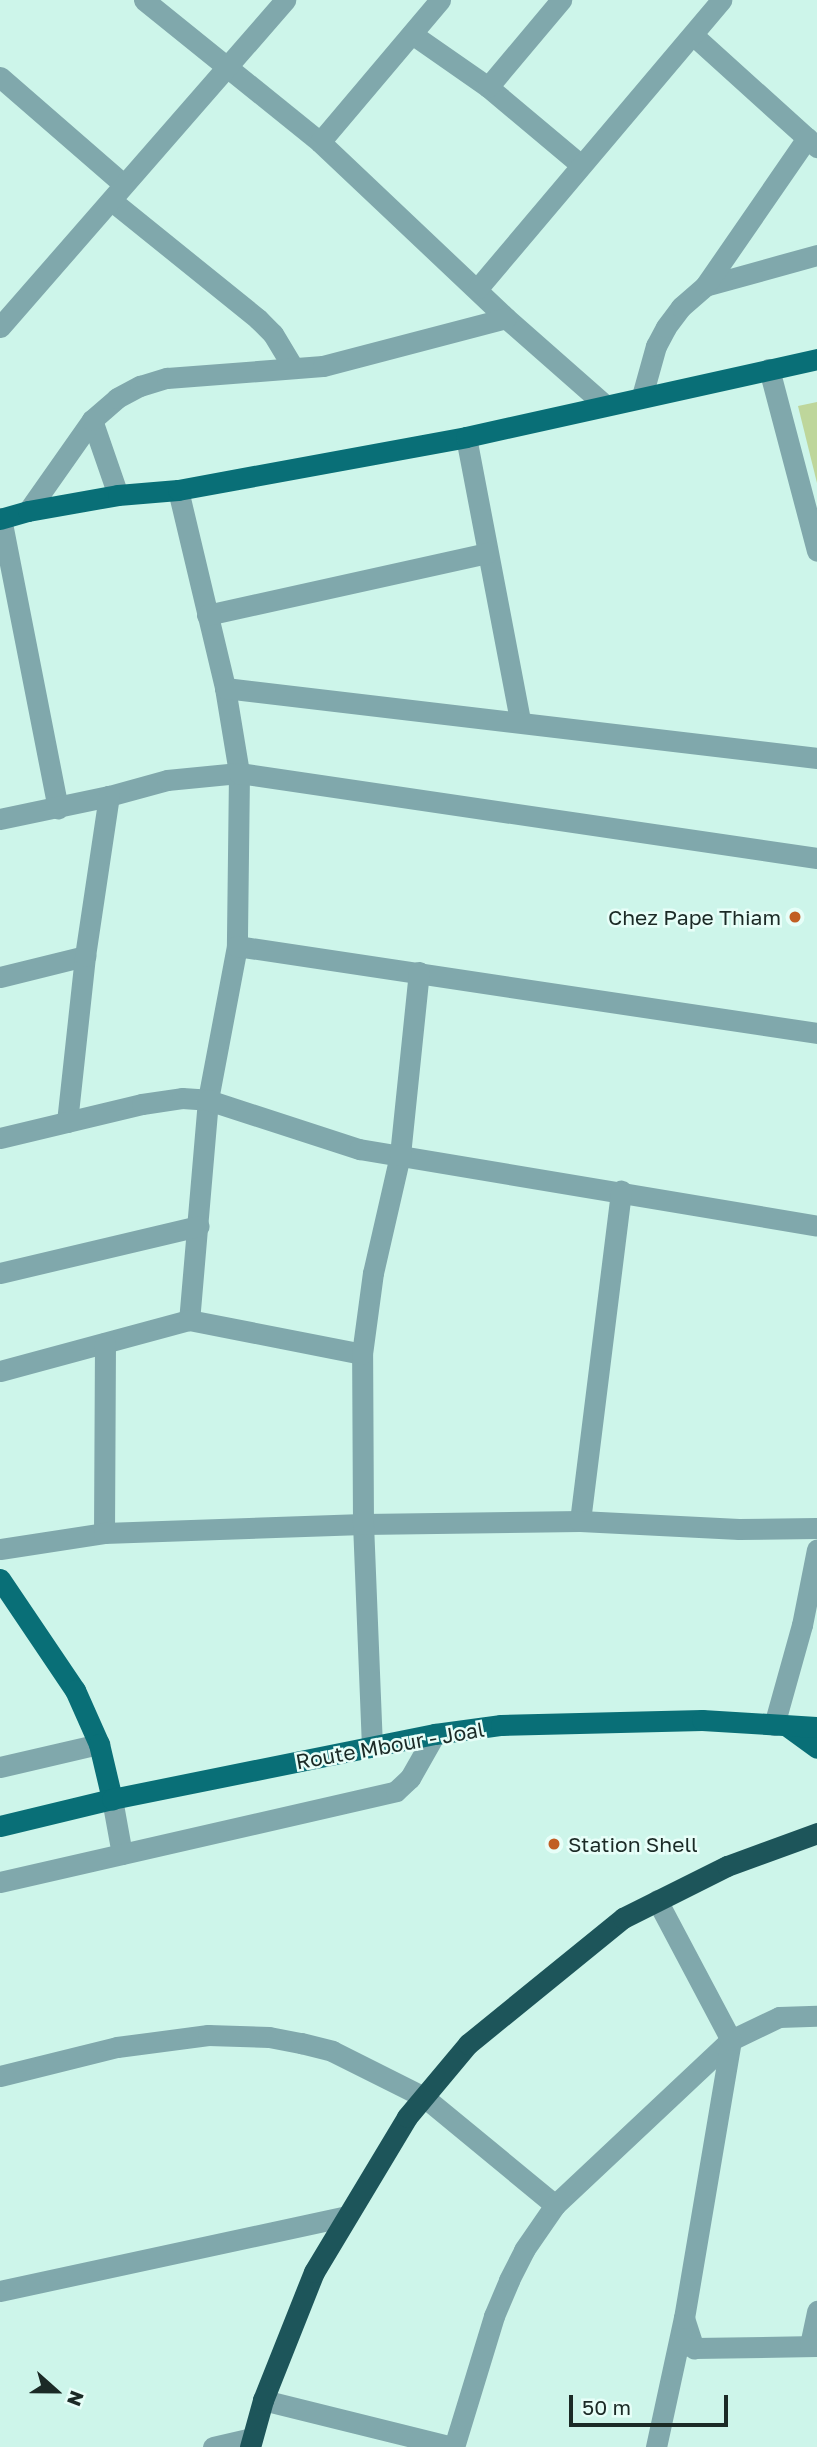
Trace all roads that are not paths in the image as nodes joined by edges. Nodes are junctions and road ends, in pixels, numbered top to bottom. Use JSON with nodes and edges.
{"nodes":[{"id":1,"x":144,"y":0,"type":"edge"},
{"id":2,"x":285,"y":0,"type":"edge"},
{"id":3,"x":440,"y":0,"type":"edge"},
{"id":4,"x":561,"y":0,"type":"edge"},
{"id":5,"x":721,"y":0,"type":"edge"},
{"id":6,"x":412,"y":34,"type":"junction"},
{"id":7,"x":694,"y":36,"type":"junction"},
{"id":8,"x":227,"y":68,"type":"junction"},
{"id":9,"x":0,"y":77,"type":"edge"},
{"id":10,"x":488,"y":87,"type":"junction"},
{"id":11,"x":320,"y":142,"type":"junction"},
{"id":12,"x":812,"y":143,"type":"edge"},
{"id":13,"x":581,"y":165,"type":"junction"},
{"id":14,"x":117,"y":192,"type":"junction"},
{"id":15,"x":817,"y":255,"type":"edge"},
{"id":16,"x":705,"y":286,"type":"junction"},
{"id":17,"x":478,"y":288,"type":"junction"},
{"id":18,"x":506,"y":318,"type":"junction"},
{"id":19,"x":0,"y":327,"type":"edge"},
{"id":20,"x":817,"y":359,"type":"edge"},
{"id":21,"x":293,"y":367,"type":"junction"},
{"id":22,"x":769,"y":369,"type":"junction"},
{"id":23,"x":642,"y":396,"type":"junction"},
{"id":24,"x":604,"y":404,"type":"junction"},
{"id":25,"x":92,"y":419,"type":"junction"},
{"id":26,"x":466,"y":437,"type":"junction"},
{"id":27,"x":178,"y":489,"type":"junction"},
{"id":28,"x":118,"y":495,"type":"junction"},
{"id":29,"x":28,"y":511,"type":"junction"},
{"id":30,"x":1,"y":518,"type":"edge"},
{"id":31,"x":817,"y":551,"type":"edge"},
{"id":32,"x":487,"y":553,"type":"junction"},
{"id":33,"x":206,"y":615,"type":"junction"},
{"id":34,"x":225,"y":688,"type":"junction"},
{"id":35,"x":520,"y":721,"type":"junction"},
{"id":36,"x":817,"y":758,"type":"edge"},
{"id":37,"x":239,"y":773,"type":"junction"},
{"id":38,"x":109,"y":796,"type":"junction"},
{"id":39,"x":58,"y":808,"type":"junction"},
{"id":40,"x":0,"y":819,"type":"edge"},
{"id":41,"x":817,"y":858,"type":"edge"},
{"id":42,"x":237,"y":946,"type":"junction"},
{"id":43,"x":85,"y":956,"type":"junction"},
{"id":44,"x":419,"y":972,"type":"junction"},
{"id":45,"x":0,"y":977,"type":"edge"},
{"id":46,"x":817,"y":1033,"type":"edge"},
{"id":47,"x":208,"y":1100,"type":"junction"},
{"id":48,"x":67,"y":1122,"type":"junction"},
{"id":49,"x":0,"y":1138,"type":"edge"},
{"id":50,"x":400,"y":1155,"type":"junction"},
{"id":51,"x":621,"y":1191,"type":"junction"},
{"id":52,"x":199,"y":1226,"type":"junction"},
{"id":53,"x":817,"y":1226,"type":"edge"},
{"id":54,"x":0,"y":1273,"type":"edge"},
{"id":55,"x":189,"y":1320,"type":"junction"},
{"id":56,"x":104,"y":1343,"type":"junction"},
{"id":57,"x":362,"y":1354,"type":"junction"},
{"id":58,"x":0,"y":1371,"type":"edge"},
{"id":59,"x":580,"y":1521,"type":"junction"},
{"id":60,"x":363,"y":1524,"type":"junction"},
{"id":61,"x":817,"y":1528,"type":"edge"},
{"id":62,"x":104,"y":1533,"type":"junction"},
{"id":63,"x":0,"y":1549,"type":"edge"},
{"id":64,"x":817,"y":1549,"type":"edge"},
{"id":65,"x":0,"y":1579,"type":"edge"},
{"id":66,"x":780,"y":1726,"type":"junction"},
{"id":67,"x":817,"y":1727,"type":"edge"},
{"id":68,"x":435,"y":1734,"type":"junction"},
{"id":69,"x":99,"y":1744,"type":"junction"},
{"id":70,"x":372,"y":1746,"type":"junction"},
{"id":71,"x":817,"y":1748,"type":"edge"},
{"id":72,"x":0,"y":1767,"type":"edge"},
{"id":73,"x":112,"y":1799,"type":"junction"},
{"id":74,"x":0,"y":1826,"type":"edge"},
{"id":75,"x":813,"y":1831,"type":"edge"},
{"id":76,"x":121,"y":1854,"type":"junction"},
{"id":77,"x":0,"y":1882,"type":"edge"},
{"id":78,"x":657,"y":1900,"type":"junction"},
{"id":79,"x":817,"y":2016,"type":"edge"},
{"id":80,"x":731,"y":2040,"type":"junction"},
{"id":81,"x":0,"y":2076,"type":"edge"},
{"id":82,"x":424,"y":2097,"type":"junction"},
{"id":83,"x":555,"y":2205,"type":"junction"},
{"id":84,"x":346,"y":2216,"type":"junction"},
{"id":85,"x":0,"y":2291,"type":"edge"},
{"id":86,"x":817,"y":2311,"type":"edge"},
{"id":87,"x":684,"y":2318,"type":"junction"},
{"id":88,"x":814,"y":2346,"type":"edge"},
{"id":89,"x":264,"y":2400,"type":"junction"},
{"id":90,"x":251,"y":2442,"type":"edge"},
{"id":91,"x":213,"y":2447,"type":"edge"},
{"id":92,"x":453,"y":2447,"type":"edge"},
{"id":93,"x":656,"y":2447,"type":"edge"}],
"edges":[{"from":1,"to":8,"type":"street"},
{"from":2,"to":8,"type":"street"},
{"from":3,"to":6,"type":"street"},
{"from":4,"to":10,"type":"street"},
{"from":5,"to":7,"type":"street"},
{"from":6,"to":10,"type":"street"},
{"from":6,"to":11,"type":"street"},
{"from":7,"to":12,"type":"street"},
{"from":7,"to":13,"type":"street"},
{"from":8,"to":11,"type":"street"},
{"from":8,"to":14,"type":"street"},
{"from":9,"to":14,"type":"street"},
{"from":10,"to":13,"type":"street"},
{"from":11,"to":17,"type":"street"},
{"from":12,"to":16,"type":"street"},
{"from":13,"to":17,"type":"street"},
{"from":14,"to":19,"type":"street"},
{"from":14,"to":21,"type":"street"},
{"from":15,"to":16,"type":"street"},
{"from":16,"to":23,"type":"street"},
{"from":17,"to":18,"type":"street"},
{"from":18,"to":21,"type":"street"},
{"from":18,"to":24,"type":"street"},
{"from":20,"to":22,"type":"main road"},
{"from":21,"to":25,"type":"street"},
{"from":22,"to":23,"type":"main road"},
{"from":22,"to":31,"type":"street"},
{"from":23,"to":24,"type":"main road"},
{"from":24,"to":26,"type":"main road"},
{"from":25,"to":28,"type":"street"},
{"from":25,"to":29,"type":"street"},
{"from":26,"to":27,"type":"main road"},
{"from":26,"to":32,"type":"street"},
{"from":27,"to":28,"type":"main road"},
{"from":27,"to":33,"type":"street"},
{"from":28,"to":29,"type":"main road"},
{"from":29,"to":30,"type":"main road"},
{"from":30,"to":39,"type":"street"},
{"from":32,"to":33,"type":"street"},
{"from":32,"to":35,"type":"street"},
{"from":33,"to":34,"type":"street"},
{"from":34,"to":35,"type":"street"},
{"from":34,"to":37,"type":"street"},
{"from":35,"to":36,"type":"street"},
{"from":37,"to":38,"type":"street"},
{"from":37,"to":41,"type":"street"},
{"from":37,"to":42,"type":"street"},
{"from":38,"to":39,"type":"street"},
{"from":38,"to":43,"type":"street"},
{"from":39,"to":40,"type":"street"},
{"from":42,"to":44,"type":"street"},
{"from":42,"to":47,"type":"street"},
{"from":43,"to":45,"type":"street"},
{"from":43,"to":48,"type":"street"},
{"from":44,"to":46,"type":"street"},
{"from":44,"to":50,"type":"street"},
{"from":47,"to":48,"type":"street"},
{"from":47,"to":50,"type":"street"},
{"from":47,"to":52,"type":"street"},
{"from":48,"to":49,"type":"street"},
{"from":50,"to":51,"type":"street"},
{"from":50,"to":57,"type":"street"},
{"from":51,"to":53,"type":"street"},
{"from":51,"to":59,"type":"street"},
{"from":52,"to":54,"type":"street"},
{"from":52,"to":55,"type":"street"},
{"from":55,"to":56,"type":"street"},
{"from":55,"to":57,"type":"street"},
{"from":56,"to":58,"type":"street"},
{"from":56,"to":62,"type":"street"},
{"from":57,"to":60,"type":"street"},
{"from":59,"to":60,"type":"street"},
{"from":59,"to":61,"type":"street"},
{"from":60,"to":62,"type":"street"},
{"from":60,"to":70,"type":"street"},
{"from":62,"to":63,"type":"street"},
{"from":64,"to":66,"type":"street"},
{"from":65,"to":69,"type":"main road"},
{"from":66,"to":67,"type":"main road","name":"Route Mbour - Joal"},
{"from":66,"to":68,"type":"main road","name":"Route Mbour - Joal"},
{"from":66,"to":71,"type":"main road"},
{"from":68,"to":70,"type":"main road","name":"Route Mbour - Joal"},
{"from":68,"to":76,"type":"street"},
{"from":69,"to":72,"type":"street"},
{"from":69,"to":73,"type":"main road"},
{"from":70,"to":73,"type":"main road","name":"Route Mbour - Joal"},
{"from":73,"to":74,"type":"main road","name":"Route Mbour - Joal"},
{"from":73,"to":76,"type":"street"},
{"from":75,"to":78,"type":"highway"},
{"from":76,"to":77,"type":"street"},
{"from":78,"to":80,"type":"street"},
{"from":78,"to":82,"type":"highway"},
{"from":79,"to":80,"type":"street"},
{"from":80,"to":83,"type":"street"},
{"from":80,"to":87,"type":"street"},
{"from":81,"to":82,"type":"street"},
{"from":82,"to":83,"type":"street"},
{"from":82,"to":84,"type":"highway"},
{"from":83,"to":92,"type":"street"},
{"from":84,"to":85,"type":"street"},
{"from":84,"to":89,"type":"highway"},
{"from":86,"to":88,"type":"street"},
{"from":87,"to":88,"type":"street"},
{"from":87,"to":93,"type":"street"},
{"from":89,"to":90,"type":"highway"},
{"from":89,"to":92,"type":"street"},
{"from":90,"to":91,"type":"street"}]}
